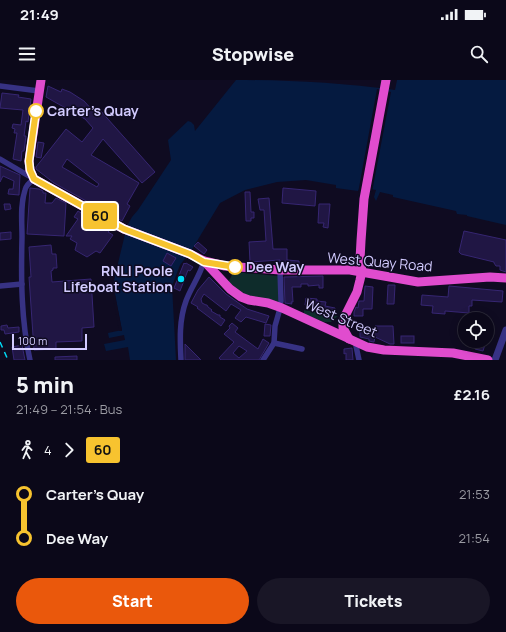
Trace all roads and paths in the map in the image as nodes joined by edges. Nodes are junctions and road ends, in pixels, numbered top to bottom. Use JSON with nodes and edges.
{"nodes":[{"id":1,"x":41,"y":80,"type":"edge"},
{"id":2,"x":386,"y":80,"type":"edge"},
{"id":3,"x":3,"y":84,"type":"edge"},
{"id":4,"x":39,"y":91,"type":"junction"},
{"id":5,"x":0,"y":159,"type":"edge"},
{"id":6,"x":34,"y":179,"type":"junction"},
{"id":7,"x":204,"y":262,"type":"junction"},
{"id":8,"x":223,"y":266,"type":"junction"},
{"id":9,"x":280,"y":270,"type":"junction"},
{"id":10,"x":362,"y":271,"type":"junction"},
{"id":11,"x":200,"y":274,"type":"junction"},
{"id":12,"x":218,"y":276,"type":"junction"},
{"id":13,"x":506,"y":278,"type":"edge"},
{"id":14,"x":22,"y":284,"type":"junction"},
{"id":15,"x":0,"y":286,"type":"edge"},
{"id":16,"x":281,"y":301,"type":"dead end"},
{"id":17,"x":279,"y":312,"type":"dead end"},
{"id":18,"x":506,"y":330,"type":"edge"},
{"id":19,"x":353,"y":341,"type":"junction"},
{"id":20,"x":274,"y":343,"type":"junction"},
{"id":21,"x":302,"y":349,"type":"dead end"},
{"id":22,"x":483,"y":359,"type":"edge"},
{"id":23,"x":30,"y":360,"type":"edge"},
{"id":24,"x":181,"y":360,"type":"edge"},
{"id":25,"x":263,"y":360,"type":"edge"},
{"id":26,"x":359,"y":360,"type":"edge"},
{"id":27,"x":495,"y":360,"type":"edge"}],
"edges":[{"from":1,"to":4,"type":"highway"},
{"from":2,"to":10,"type":"highway"},
{"from":3,"to":4,"type":"street"},
{"from":4,"to":6,"type":"highway"},
{"from":5,"to":6,"type":"street"},
{"from":6,"to":7,"type":"highway"},
{"from":6,"to":14,"type":"street"},
{"from":7,"to":8,"type":"highway","name":"West Quay Road"},
{"from":7,"to":11,"type":"street"},
{"from":7,"to":12,"type":"highway","name":"West Street"},
{"from":8,"to":9,"type":"highway","name":"West Quay Road"},
{"from":8,"to":12,"type":"highway"},
{"from":9,"to":10,"type":"highway","name":"West Quay Road"},
{"from":9,"to":16,"type":"street"},
{"from":10,"to":13,"type":"highway","name":"West Quay Road"},
{"from":10,"to":19,"type":"highway"},
{"from":11,"to":12,"type":"street"},
{"from":11,"to":24,"type":"street"},
{"from":12,"to":19,"type":"highway","name":"West Street"},
{"from":14,"to":15,"type":"street"},
{"from":14,"to":23,"type":"street"},
{"from":17,"to":20,"type":"street"},
{"from":18,"to":27,"type":"street"},
{"from":19,"to":22,"type":"highway","name":"West Street"},
{"from":19,"to":26,"type":"street"},
{"from":20,"to":21,"type":"street"},
{"from":20,"to":25,"type":"street"}]}
